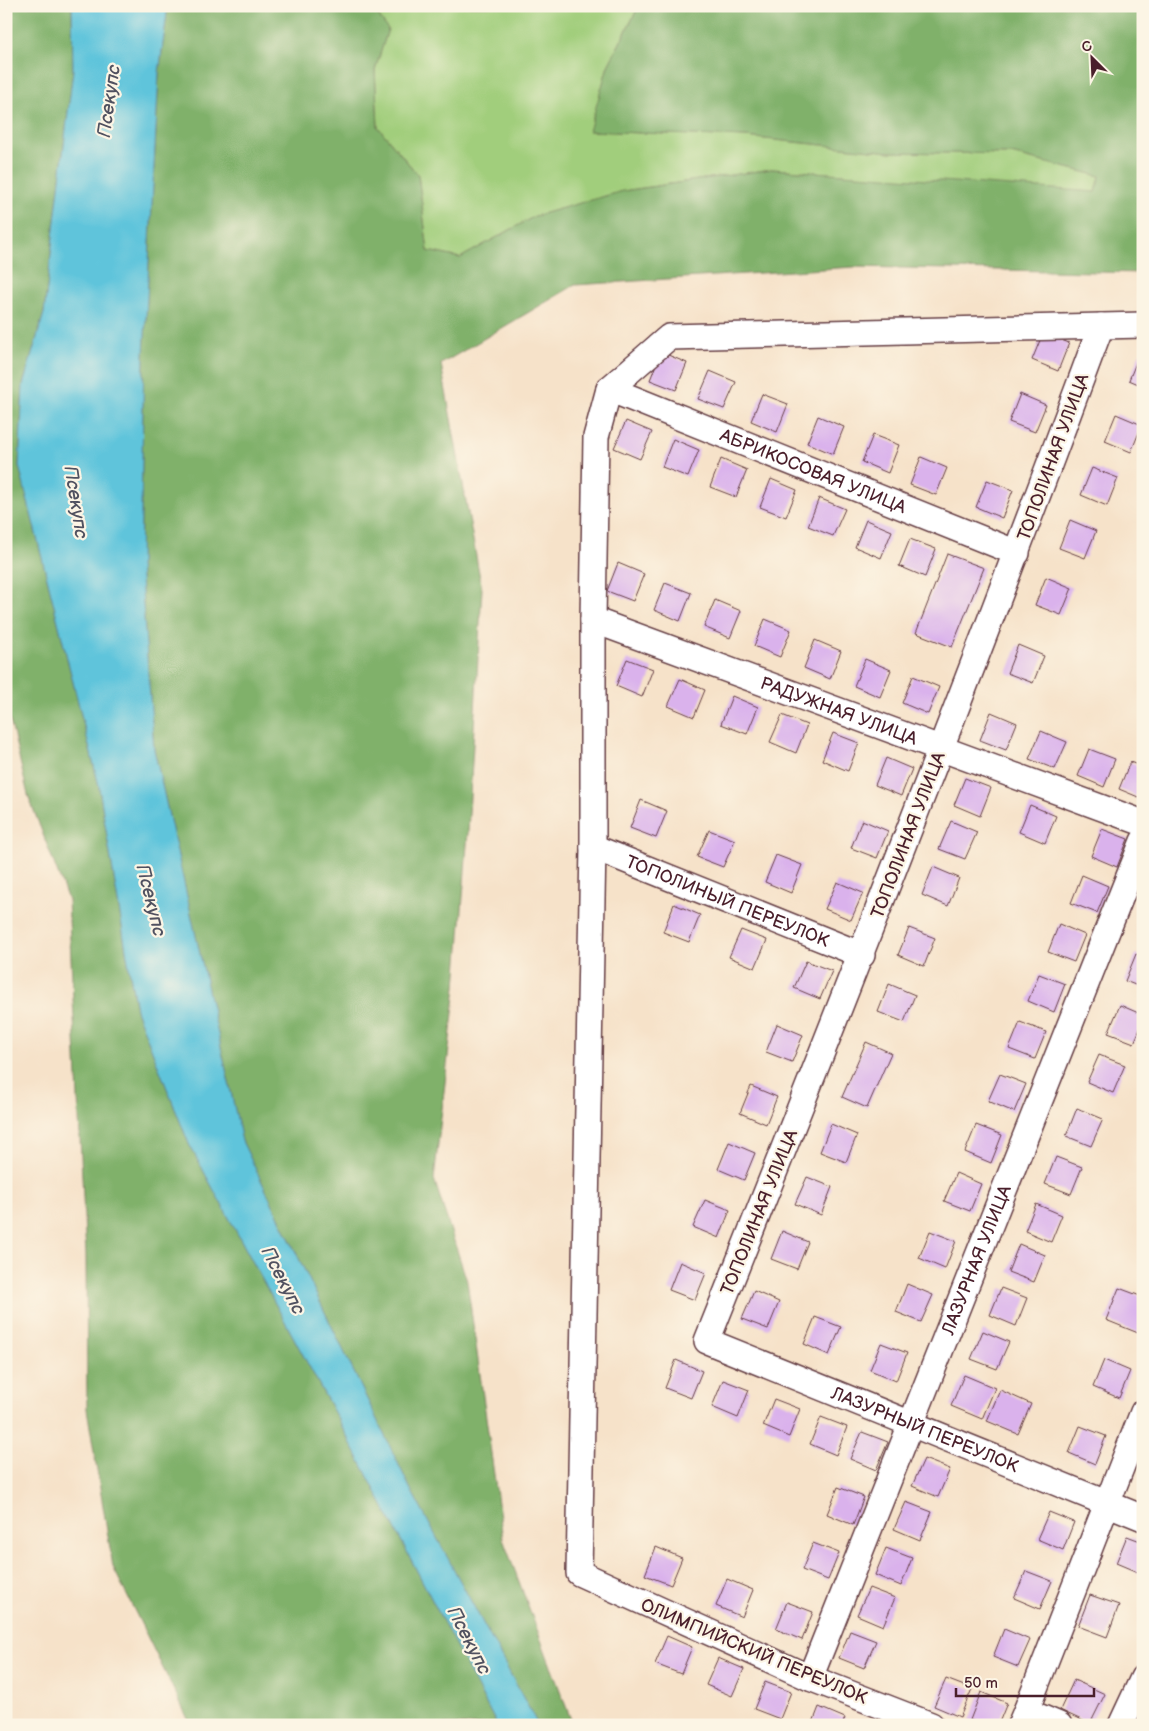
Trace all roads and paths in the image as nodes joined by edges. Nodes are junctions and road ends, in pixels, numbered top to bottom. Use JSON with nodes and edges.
{"nodes":[{"id":1,"x":1143,"y":325,"type":"edge"},
{"id":2,"x":1101,"y":326,"type":"junction"},
{"id":3,"x":608,"y":389,"type":"junction"},
{"id":4,"x":1017,"y":553,"type":"junction"},
{"id":5,"x":593,"y":620,"type":"junction"},
{"id":6,"x":942,"y":748,"type":"junction"},
{"id":7,"x":1143,"y":823,"type":"edge"},
{"id":8,"x":1143,"y":841,"type":"edge"},
{"id":9,"x":593,"y":847,"type":"junction"},
{"id":10,"x":862,"y":955,"type":"junction"},
{"id":11,"x":707,"y":1341,"type":"joint"},
{"id":12,"x":1143,"y":1412,"type":"edge"},
{"id":13,"x":912,"y":1426,"type":"junction"},
{"id":14,"x":1105,"y":1504,"type":"junction"},
{"id":15,"x":1143,"y":1518,"type":"edge"},
{"id":16,"x":810,"y":1678,"type":"junction"},
{"id":17,"x":1143,"y":1678,"type":"edge"},
{"id":18,"x":1023,"y":1718,"type":"edge"},
{"id":19,"x":931,"y":1725,"type":"edge"},
{"id":20,"x":1059,"y":1725,"type":"edge"},
{"id":21,"x":1121,"y":1725,"type":"edge"}],
"edges":[{"from":1,"to":2,"type":"street"},
{"from":2,"to":3,"type":"street"},
{"from":2,"to":4,"type":"street","name":"ТОПОЛИНАЯ УЛИЦА"},
{"from":3,"to":4,"type":"street","name":"АБРИКОСОВАЯ УЛИЦА"},
{"from":3,"to":5,"type":"street"},
{"from":4,"to":6,"type":"street","name":"ТОПОЛИНАЯ УЛИЦА"},
{"from":5,"to":6,"type":"street","name":"РАДУЖНАЯ УЛИЦА"},
{"from":5,"to":9,"type":"street"},
{"from":6,"to":7,"type":"street","name":"РАДУЖНАЯ УЛИЦА"},
{"from":6,"to":10,"type":"street","name":"ТОПОЛИНАЯ УЛИЦА"},
{"from":8,"to":13,"type":"street","name":"ЛАЗУРНАЯ УЛИЦА"},
{"from":9,"to":10,"type":"street","name":"ТОПОЛИНЫЙ ПЕРЕУЛОК"},
{"from":9,"to":16,"type":"street","name":"ОЛИМПИЙСКИЙ ПЕРЕУЛОК"},
{"from":10,"to":11,"type":"street","name":"ТОПОЛИНАЯ УЛИЦА"},
{"from":11,"to":13,"type":"street","name":"ЛАЗУРНЫЙ ПЕРЕУЛОК"},
{"from":12,"to":14,"type":"street"},
{"from":13,"to":14,"type":"street","name":"ЛАЗУРНЫЙ ПЕРЕУЛОК"},
{"from":13,"to":16,"type":"street","name":"ЛАЗУРНАЯ УЛИЦА"},
{"from":14,"to":15,"type":"street","name":"ЛАЗУРНЫЙ ПЕРЕУЛОК"},
{"from":14,"to":18,"type":"street"},
{"from":16,"to":19,"type":"street","name":"ОЛИМПИЙСКИЙ ПЕРЕУЛОК"},
{"from":17,"to":21,"type":"street"},
{"from":18,"to":20,"type":"street"}]}
